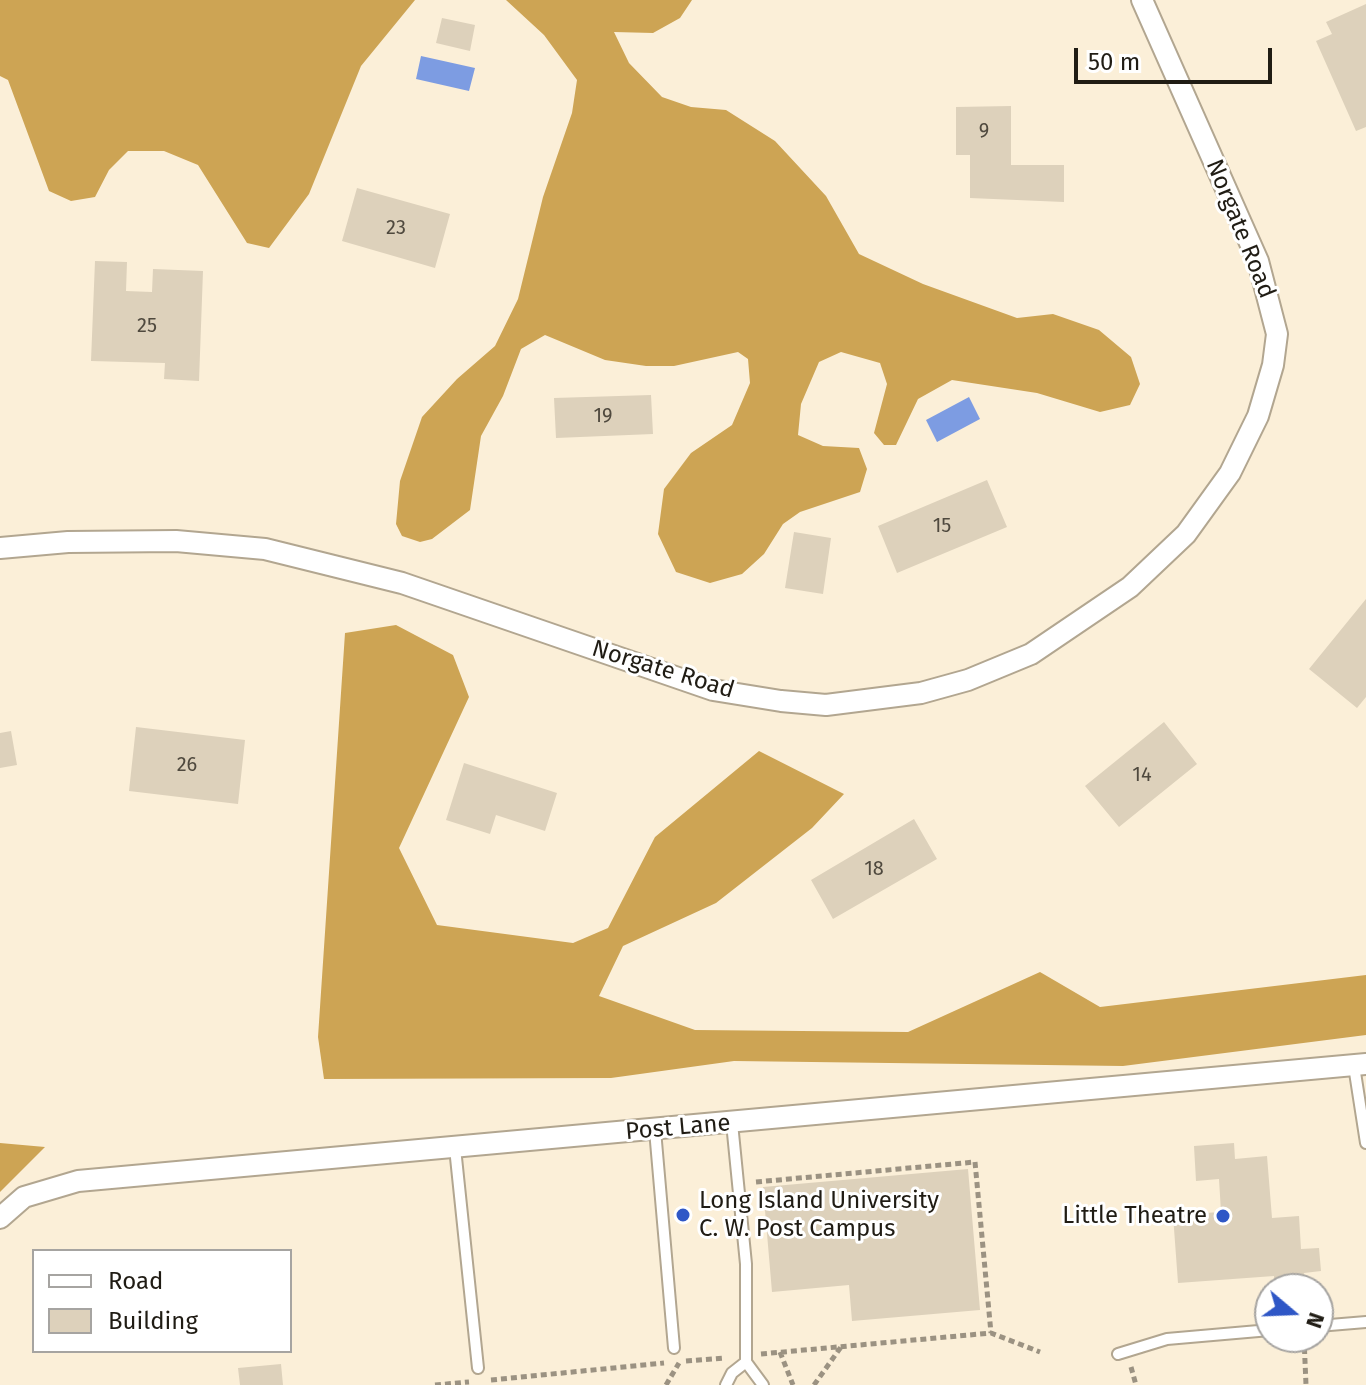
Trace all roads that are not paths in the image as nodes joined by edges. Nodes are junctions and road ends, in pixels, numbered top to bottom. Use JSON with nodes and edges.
{"nodes":[{"id":1,"x":1142,"y":0,"type":"edge"},
{"id":2,"x":0,"y":548,"type":"edge"},
{"id":3,"x":1360,"y":1065,"type":"edge"},
{"id":4,"x":732,"y":1123,"type":"junction"},
{"id":5,"x":655,"y":1130,"type":"junction"},
{"id":6,"x":1366,"y":1143,"type":"edge"},
{"id":7,"x":455,"y":1148,"type":"junction"},
{"id":8,"x":0,"y":1218,"type":"edge"},
{"id":9,"x":1366,"y":1322,"type":"edge"},
{"id":10,"x":1334,"y":1325,"type":"edge"},
{"id":11,"x":1254,"y":1331,"type":"edge"},
{"id":12,"x":674,"y":1348,"type":"dead end"},
{"id":13,"x":1118,"y":1354,"type":"dead end"},
{"id":14,"x":746,"y":1362,"type":"junction"},
{"id":15,"x":478,"y":1368,"type":"dead end"},
{"id":16,"x":726,"y":1385,"type":"edge"},
{"id":17,"x":763,"y":1385,"type":"edge"}],
"edges":[{"from":1,"to":2,"type":"street","name":"Norgate Road"},
{"from":3,"to":4,"type":"street","name":"Post Lane"},
{"from":3,"to":6,"type":"lane"},
{"from":4,"to":5,"type":"street","name":"Post Lane"},
{"from":4,"to":14,"type":"lane"},
{"from":5,"to":7,"type":"street","name":"Post Lane"},
{"from":5,"to":12,"type":"lane"},
{"from":7,"to":8,"type":"street","name":"Post Lane"},
{"from":7,"to":15,"type":"lane"},
{"from":9,"to":10,"type":"lane"},
{"from":11,"to":13,"type":"lane"},
{"from":14,"to":16,"type":"lane"},
{"from":14,"to":17,"type":"lane"}]}
